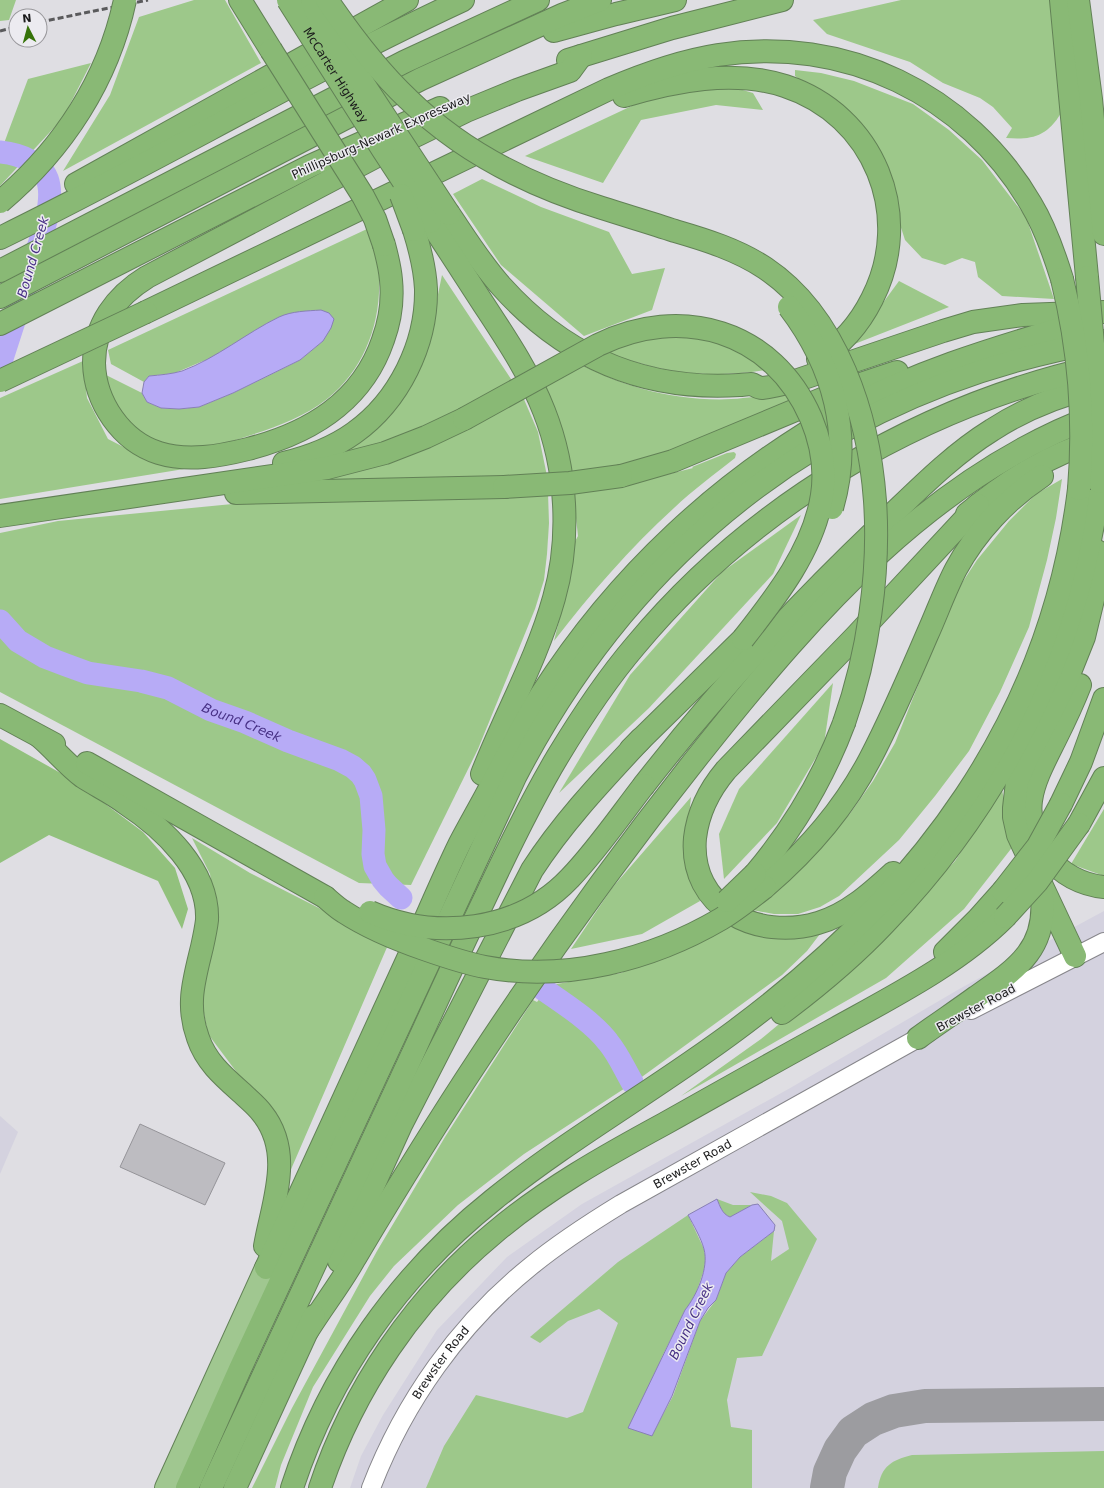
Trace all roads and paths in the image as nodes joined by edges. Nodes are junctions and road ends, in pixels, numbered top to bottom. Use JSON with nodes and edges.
{"nodes":[{"id":1,"x":125,"y":0,"type":"edge"},
{"id":2,"x":240,"y":0,"type":"edge"},
{"id":3,"x":288,"y":0,"type":"edge"},
{"id":4,"x":312,"y":0,"type":"edge"},
{"id":5,"x":327,"y":0,"type":"edge"},
{"id":6,"x":406,"y":0,"type":"edge"},
{"id":7,"x":463,"y":0,"type":"edge"},
{"id":8,"x":538,"y":0,"type":"edge"},
{"id":9,"x":600,"y":0,"type":"edge"},
{"id":10,"x":675,"y":0,"type":"edge"},
{"id":11,"x":782,"y":0,"type":"edge"},
{"id":12,"x":1061,"y":0,"type":"edge"},
{"id":13,"x":1078,"y":0,"type":"edge"},
{"id":14,"x":483,"y":50,"type":"junction"},
{"id":15,"x":581,"y":56,"type":"junction"},
{"id":16,"x":502,"y":140,"type":"junction"},
{"id":17,"x":0,"y":202,"type":"edge"},
{"id":18,"x":431,"y":222,"type":"junction"},
{"id":19,"x":0,"y":231,"type":"edge"},
{"id":20,"x":1104,"y":234,"type":"edge"},
{"id":21,"x":695,"y":237,"type":"junction"},
{"id":22,"x":0,"y":238,"type":"edge"},
{"id":23,"x":0,"y":271,"type":"edge"},
{"id":24,"x":0,"y":297,"type":"edge"},
{"id":25,"x":1104,"y":312,"type":"edge"},
{"id":26,"x":1104,"y":320,"type":"edge"},
{"id":27,"x":0,"y":324,"type":"edge"},
{"id":28,"x":1063,"y":328,"type":"junction"},
{"id":29,"x":1104,"y":341,"type":"edge"},
{"id":30,"x":1104,"y":365,"type":"edge"},
{"id":31,"x":0,"y":381,"type":"edge"},
{"id":32,"x":750,"y":384,"type":"junction"},
{"id":33,"x":1104,"y":385,"type":"edge"},
{"id":34,"x":1104,"y":413,"type":"edge"},
{"id":35,"x":1104,"y":438,"type":"edge"},
{"id":36,"x":1104,"y":442,"type":"edge"},
{"id":37,"x":236,"y":482,"type":"junction"},
{"id":38,"x":1099,"y":482,"type":"junction"},
{"id":39,"x":159,"y":492,"type":"junction"},
{"id":40,"x":978,"y":505,"type":"junction"},
{"id":41,"x":0,"y":516,"type":"edge"},
{"id":42,"x":1104,"y":611,"type":"edge"},
{"id":43,"x":743,"y":640,"type":"junction"},
{"id":44,"x":1104,"y":699,"type":"edge"},
{"id":45,"x":0,"y":715,"type":"edge"},
{"id":46,"x":40,"y":737,"type":"junction"},
{"id":47,"x":641,"y":739,"type":"junction"},
{"id":48,"x":1104,"y":778,"type":"edge"},
{"id":49,"x":950,"y":818,"type":"junction"},
{"id":50,"x":461,"y":842,"type":"junction"},
{"id":51,"x":627,"y":848,"type":"junction"},
{"id":52,"x":1037,"y":874,"type":"junction"},
{"id":53,"x":760,"y":881,"type":"junction"},
{"id":54,"x":1104,"y":887,"type":"edge"},
{"id":55,"x":325,"y":896,"type":"junction"},
{"id":56,"x":1104,"y":942,"type":"edge"},
{"id":57,"x":1076,"y":956,"type":"junction"},
{"id":58,"x":869,"y":1009,"type":"junction"},
{"id":59,"x":918,"y":1038,"type":"junction"},
{"id":60,"x":567,"y":1146,"type":"junction"},
{"id":61,"x":361,"y":1165,"type":"junction"},
{"id":62,"x":266,"y":1268,"type":"junction"},
{"id":63,"x":308,"y":1330,"type":"junction"},
{"id":64,"x":166,"y":1488,"type":"edge"},
{"id":65,"x":187,"y":1488,"type":"edge"},
{"id":66,"x":211,"y":1488,"type":"edge"},
{"id":67,"x":235,"y":1488,"type":"edge"},
{"id":68,"x":292,"y":1488,"type":"edge"},
{"id":69,"x":320,"y":1488,"type":"edge"},
{"id":70,"x":371,"y":1488,"type":"edge"}],
"edges":[{"from":1,"to":17,"type":"highway","bridge":true},
{"from":2,"to":15,"type":"highway","bridge":true},
{"from":3,"to":18,"type":"highway","name":"McCarter Highway","bridge":true},
{"from":4,"to":18,"type":"highway","bridge":true},
{"from":5,"to":21,"type":"highway","bridge":true},
{"from":6,"to":19,"type":"highway"},
{"from":7,"to":22,"type":"highway"},
{"from":8,"to":23,"type":"highway"},
{"from":9,"to":14,"type":"highway"},
{"from":10,"to":14,"type":"highway"},
{"from":11,"to":15,"type":"highway","name":"Phillipsburg-Newark Expressway"},
{"from":12,"to":38,"type":"highway","bridge":true},
{"from":13,"to":20,"type":"highway"},
{"from":14,"to":24,"type":"highway"},
{"from":15,"to":27,"type":"highway","name":"Phillipsburg-Newark Expressway"},
{"from":16,"to":31,"type":"highway","bridge":true},
{"from":16,"to":32,"type":"highway"},
{"from":16,"to":49,"type":"highway","bridge":true},
{"from":18,"to":32,"type":"highway"},
{"from":18,"to":37,"type":"highway"},
{"from":18,"to":50,"type":"highway"},
{"from":21,"to":43,"type":"highway","bridge":true},
{"from":21,"to":53,"type":"highway","bridge":true},
{"from":25,"to":32,"type":"highway"},
{"from":26,"to":28,"type":"highway"},
{"from":28,"to":39,"type":"highway","bridge":true},
{"from":28,"to":50,"type":"highway"},
{"from":29,"to":65,"type":"highway"},
{"from":30,"to":61,"type":"highway"},
{"from":33,"to":55,"type":"highway","bridge":true},
{"from":34,"to":51,"type":"highway"},
{"from":35,"to":40,"type":"highway"},
{"from":36,"to":53,"type":"highway"},
{"from":37,"to":39,"type":"highway"},
{"from":37,"to":43,"type":"highway","bridge":true},
{"from":38,"to":52,"type":"highway"},
{"from":38,"to":60,"type":"highway"},
{"from":39,"to":41,"type":"highway"},
{"from":40,"to":49,"type":"highway"},
{"from":40,"to":51,"type":"highway"},
{"from":42,"to":54,"type":"highway"},
{"from":43,"to":47,"type":"highway"},
{"from":44,"to":58,"type":"highway","bridge":true},
{"from":45,"to":46,"type":"highway"},
{"from":46,"to":55,"type":"highway"},
{"from":46,"to":62,"type":"highway"},
{"from":47,"to":61,"type":"highway"},
{"from":47,"to":63,"type":"highway"},
{"from":48,"to":58,"type":"highway","bridge":true},
{"from":49,"to":60,"type":"highway"},
{"from":50,"to":62,"type":"highway"},
{"from":51,"to":63,"type":"highway"},
{"from":52,"to":57,"type":"highway"},
{"from":52,"to":59,"type":"highway"},
{"from":53,"to":55,"type":"highway","bridge":true},
{"from":56,"to":57,"type":"street","name":"Brewster Road"},
{"from":57,"to":59,"type":"street","name":"Brewster Road"},
{"from":58,"to":69,"type":"highway"},
{"from":59,"to":70,"type":"street","name":"Brewster Road"},
{"from":60,"to":68,"type":"highway"},
{"from":61,"to":66,"type":"highway"},
{"from":62,"to":64,"type":"highway"},
{"from":63,"to":67,"type":"highway"}]}
